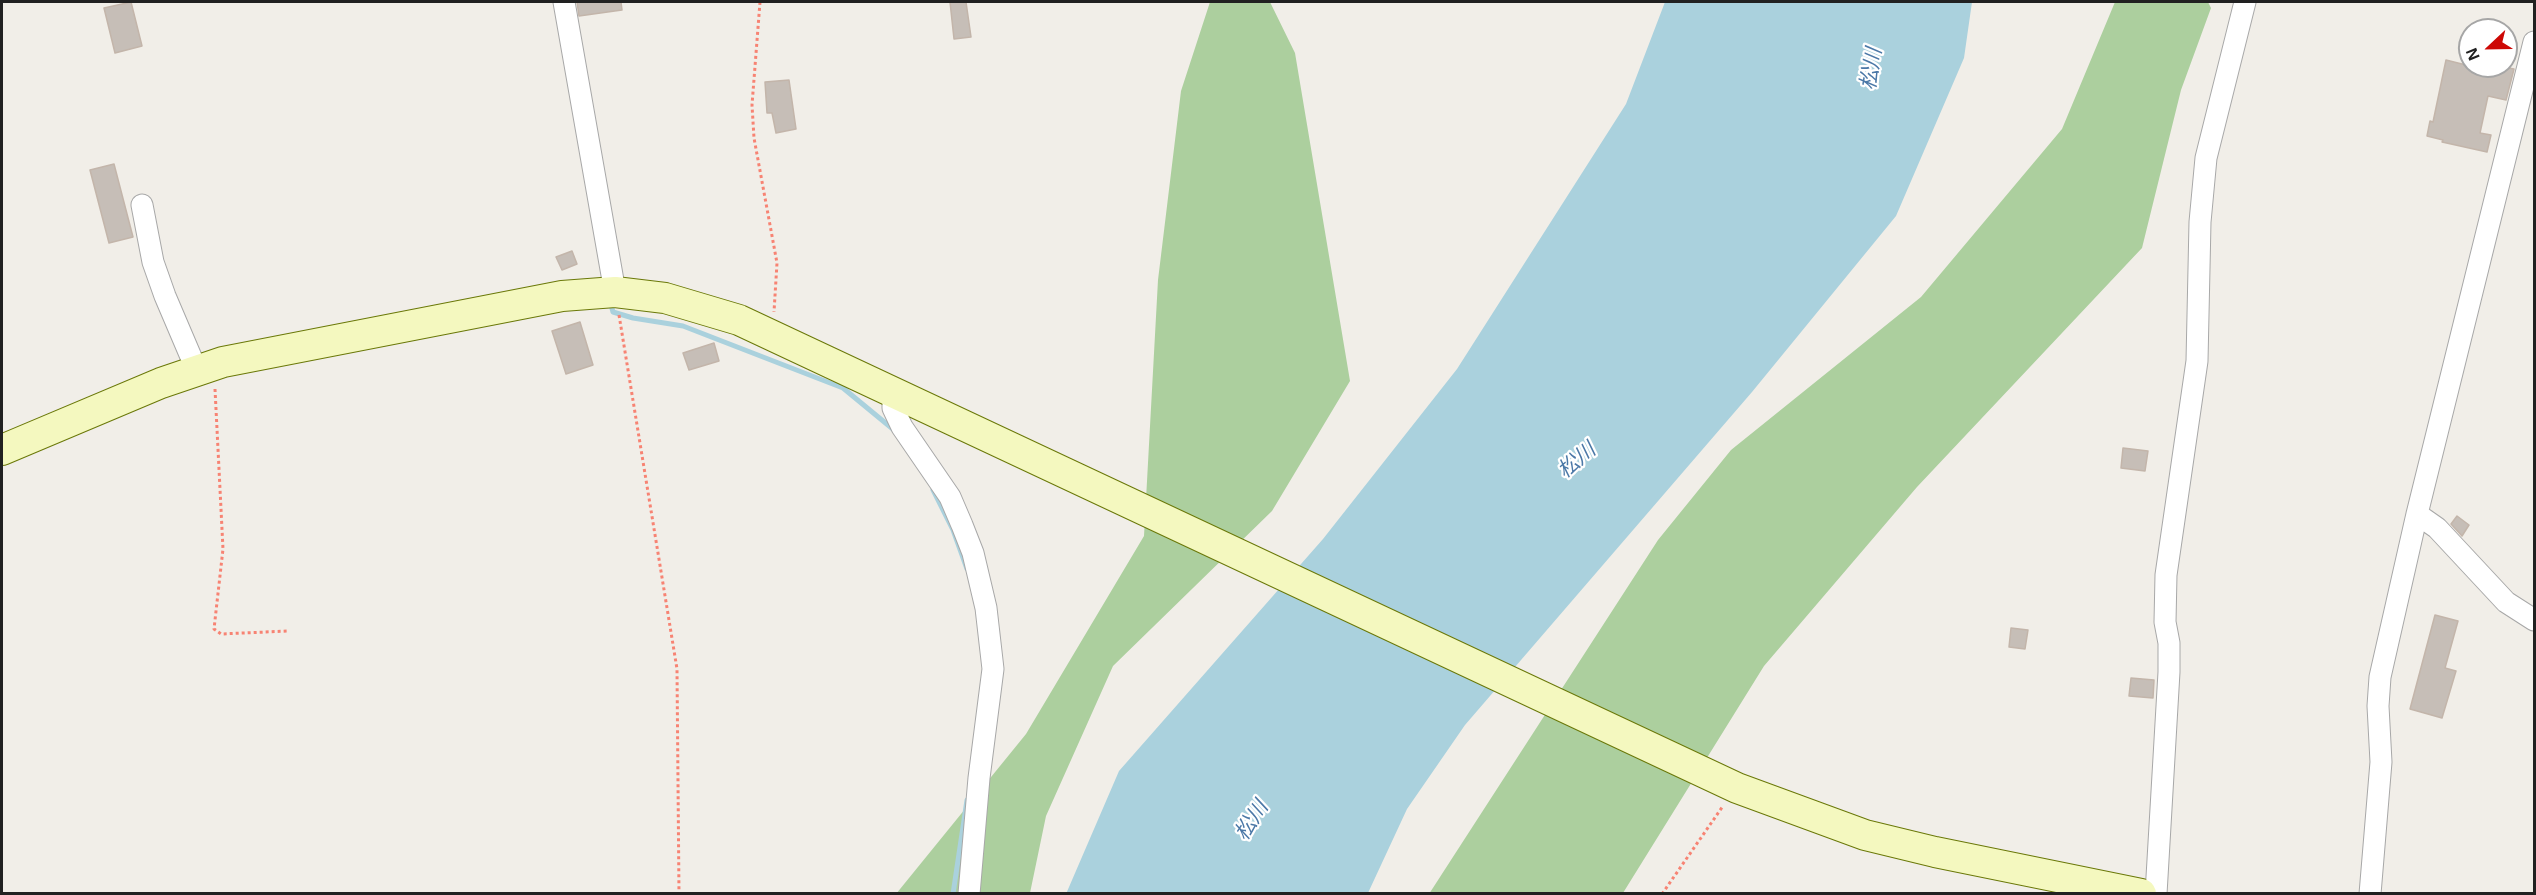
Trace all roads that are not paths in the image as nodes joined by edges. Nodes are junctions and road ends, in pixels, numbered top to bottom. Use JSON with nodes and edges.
{"nodes":[{"id":1,"x":564,"y":2,"type":"edge"},
{"id":2,"x":2245,"y":2,"type":"edge"},
{"id":3,"x":2535,"y":42,"type":"edge"},
{"id":4,"x":142,"y":205,"type":"dead end"},
{"id":5,"x":615,"y":292,"type":"junction"},
{"id":6,"x":205,"y":369,"type":"junction"},
{"id":7,"x":893,"y":392,"type":"junction"},
{"id":8,"x":2,"y":450,"type":"edge"},
{"id":9,"x":2417,"y":514,"type":"junction"},
{"id":10,"x":2535,"y":620,"type":"edge"},
{"id":11,"x":969,"y":894,"type":"edge"},
{"id":12,"x":2141,"y":894,"type":"edge"},
{"id":13,"x":2156,"y":894,"type":"edge"},
{"id":14,"x":2370,"y":894,"type":"edge"}],
"edges":[{"from":1,"to":5,"type":"street"},
{"from":2,"to":13,"type":"street"},
{"from":3,"to":9,"type":"street"},
{"from":4,"to":6,"type":"street"},
{"from":5,"to":6,"type":"street"},
{"from":5,"to":7,"type":"street"},
{"from":6,"to":8,"type":"street"},
{"from":7,"to":11,"type":"street"},
{"from":7,"to":12,"type":"street"},
{"from":9,"to":10,"type":"street"},
{"from":9,"to":14,"type":"street"}]}
